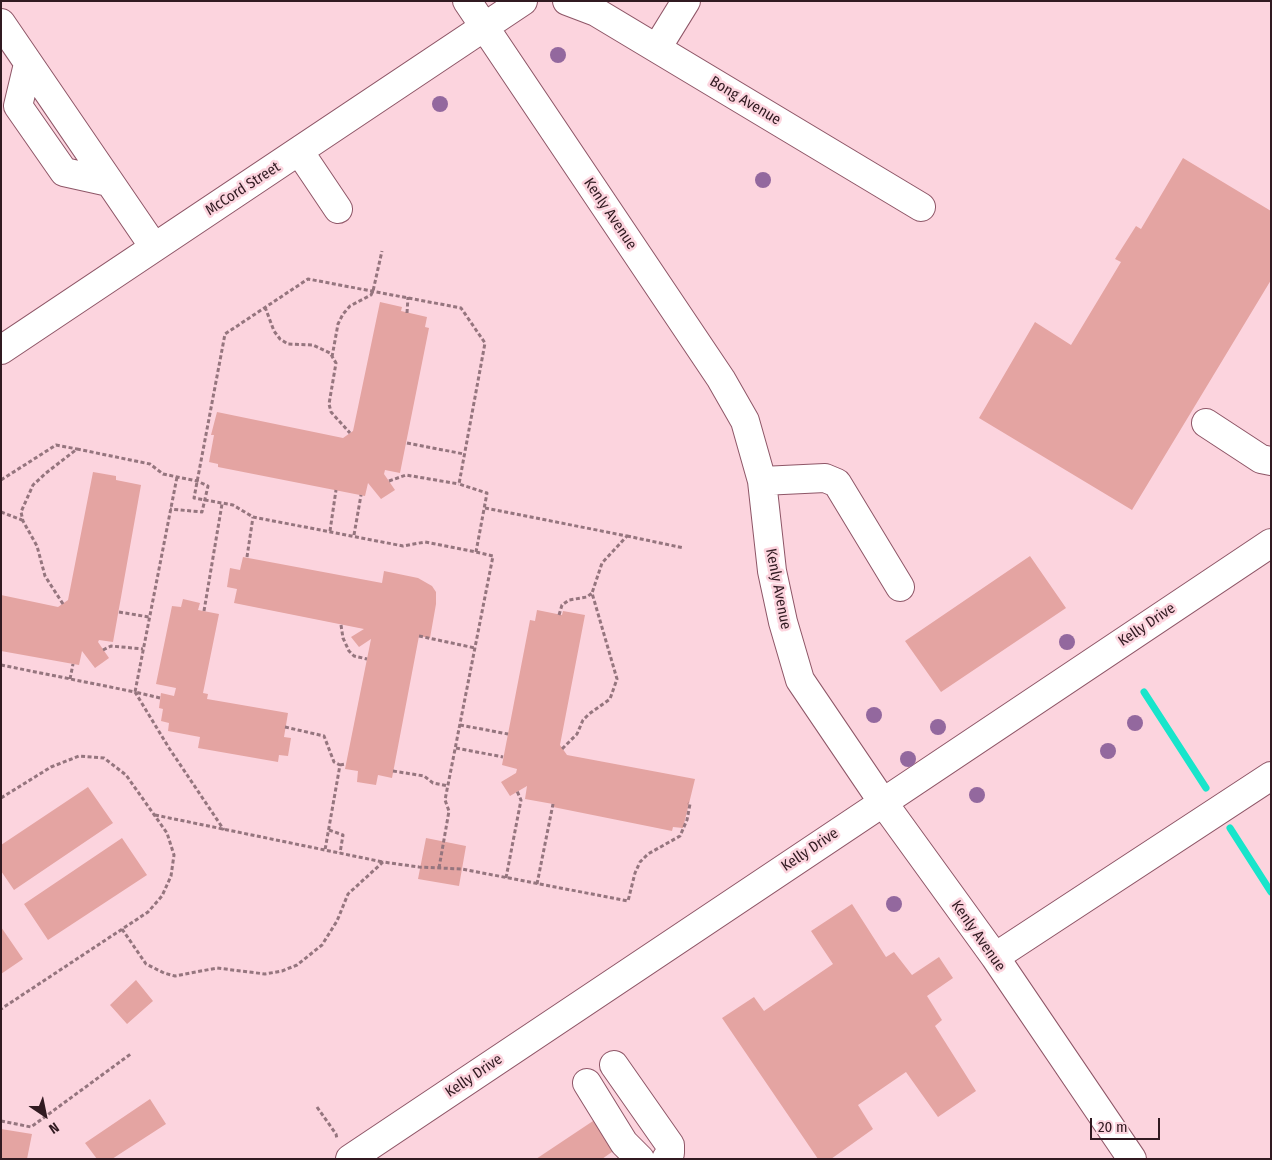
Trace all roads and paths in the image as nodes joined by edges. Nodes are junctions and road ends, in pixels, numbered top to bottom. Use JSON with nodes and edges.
{"nodes":[{"id":1,"x":467,"y":1,"type":"edge"},
{"id":2,"x":523,"y":1,"type":"edge"},
{"id":3,"x":567,"y":1,"type":"edge"},
{"id":4,"x":686,"y":1,"type":"edge"},
{"id":5,"x":1,"y":24,"type":"edge"},
{"id":6,"x":484,"y":27,"type":"junction"},
{"id":7,"x":657,"y":48,"type":"junction"},
{"id":8,"x":300,"y":151,"type":"junction"},
{"id":9,"x":921,"y":207,"type":"dead end"},
{"id":10,"x":338,"y":209,"type":"dead end"},
{"id":11,"x":154,"y":247,"type":"junction"},
{"id":12,"x":382,"y":251,"type":"dead end"},
{"id":13,"x":373,"y":290,"type":"junction"},
{"id":14,"x":408,"y":297,"type":"junction"},
{"id":15,"x":265,"y":307,"type":"junction"},
{"id":16,"x":407,"y":313,"type":"dead end"},
{"id":17,"x":1,"y":350,"type":"edge"},
{"id":18,"x":332,"y":357,"type":"junction"},
{"id":19,"x":1206,"y":423,"type":"dead end"},
{"id":20,"x":350,"y":433,"type":"dead end"},
{"id":21,"x":407,"y":443,"type":"dead end"},
{"id":22,"x":77,"y":449,"type":"junction"},
{"id":23,"x":464,"y":454,"type":"junction"},
{"id":24,"x":1271,"y":461,"type":"edge"},
{"id":25,"x":176,"y":477,"type":"junction"},
{"id":26,"x":1,"y":480,"type":"edge"},
{"id":27,"x":197,"y":481,"type":"junction"},
{"id":28,"x":389,"y":481,"type":"dead end"},
{"id":29,"x":762,"y":481,"type":"junction"},
{"id":30,"x":458,"y":484,"type":"junction"},
{"id":31,"x":336,"y":490,"type":"dead end"},
{"id":32,"x":362,"y":495,"type":"dead end"},
{"id":33,"x":206,"y":500,"type":"junction"},
{"id":34,"x":222,"y":504,"type":"junction"},
{"id":35,"x":484,"y":508,"type":"junction"},
{"id":36,"x":170,"y":509,"type":"junction"},
{"id":37,"x":1,"y":512,"type":"edge"},
{"id":38,"x":254,"y":517,"type":"junction"},
{"id":39,"x":23,"y":521,"type":"junction"},
{"id":40,"x":330,"y":531,"type":"junction"},
{"id":41,"x":354,"y":536,"type":"junction"},
{"id":42,"x":627,"y":536,"type":"junction"},
{"id":43,"x":1271,"y":543,"type":"edge"},
{"id":44,"x":684,"y":548,"type":"dead end"},
{"id":45,"x":476,"y":552,"type":"junction"},
{"id":46,"x":246,"y":558,"type":"dead end"},
{"id":47,"x":900,"y":587,"type":"dead end"},
{"id":48,"x":592,"y":593,"type":"junction"},
{"id":49,"x":63,"y":604,"type":"dead end"},
{"id":50,"x":204,"y":611,"type":"dead end"},
{"id":51,"x":118,"y":612,"type":"dead end"},
{"id":52,"x":559,"y":615,"type":"dead end"},
{"id":53,"x":149,"y":617,"type":"junction"},
{"id":54,"x":341,"y":624,"type":"dead end"},
{"id":55,"x":419,"y":636,"type":"dead end"},
{"id":56,"x":475,"y":648,"type":"junction"},
{"id":57,"x":143,"y":649,"type":"junction"},
{"id":58,"x":103,"y":650,"type":"dead end"},
{"id":59,"x":367,"y":659,"type":"dead end"},
{"id":60,"x":73,"y":664,"type":"dead end"},
{"id":61,"x":1,"y":665,"type":"edge"},
{"id":62,"x":70,"y":680,"type":"junction"},
{"id":63,"x":135,"y":692,"type":"junction"},
{"id":64,"x":160,"y":698,"type":"dead end"},
{"id":65,"x":460,"y":725,"type":"junction"},
{"id":66,"x":285,"y":727,"type":"dead end"},
{"id":67,"x":508,"y":734,"type":"dead end"},
{"id":68,"x":456,"y":748,"type":"junction"},
{"id":69,"x":562,"y":749,"type":"dead end"},
{"id":70,"x":503,"y":757,"type":"dead end"},
{"id":71,"x":346,"y":764,"type":"dead end"},
{"id":72,"x":340,"y":765,"type":"junction"},
{"id":73,"x":393,"y":771,"type":"dead end"},
{"id":74,"x":1271,"y":776,"type":"edge"},
{"id":75,"x":448,"y":786,"type":"junction"},
{"id":76,"x":518,"y":791,"type":"dead end"},
{"id":77,"x":1,"y":798,"type":"edge"},
{"id":78,"x":882,"y":801,"type":"junction"},
{"id":79,"x":688,"y":803,"type":"dead end"},
{"id":80,"x":553,"y":804,"type":"dead end"},
{"id":81,"x":155,"y":815,"type":"junction"},
{"id":82,"x":224,"y":830,"type":"junction"},
{"id":83,"x":329,"y":830,"type":"junction"},
{"id":84,"x":325,"y":850,"type":"junction"},
{"id":85,"x":340,"y":853,"type":"junction"},
{"id":86,"x":382,"y":862,"type":"junction"},
{"id":87,"x":439,"y":868,"type":"junction"},
{"id":88,"x":506,"y":878,"type":"junction"},
{"id":89,"x":537,"y":884,"type":"junction"},
{"id":90,"x":122,"y":929,"type":"junction"},
{"id":91,"x":994,"y":957,"type":"junction"},
{"id":92,"x":1,"y":1009,"type":"edge"},
{"id":93,"x":132,"y":1052,"type":"dead end"},
{"id":94,"x":614,"y":1065,"type":"dead end"},
{"id":95,"x":587,"y":1083,"type":"dead end"},
{"id":96,"x":318,"y":1107,"type":"dead end"},
{"id":97,"x":1,"y":1121,"type":"edge"},
{"id":98,"x":344,"y":1153,"type":"edge"},
{"id":99,"x":640,"y":1159,"type":"edge"},
{"id":100,"x":666,"y":1159,"type":"edge"},
{"id":101,"x":1132,"y":1159,"type":"edge"}],
"edges":[{"from":1,"to":6,"type":"street","name":"Kenly Avenue"},
{"from":2,"to":6,"type":"street"},
{"from":3,"to":7,"type":"street","name":"Bong Avenue"},
{"from":4,"to":7,"type":"street"},
{"from":5,"to":11,"type":"street"},
{"from":6,"to":8,"type":"street","name":"McCord Street"},
{"from":6,"to":29,"type":"street","name":"Kenly Avenue"},
{"from":7,"to":9,"type":"street","name":"Bong Avenue"},
{"from":8,"to":10,"type":"street"},
{"from":8,"to":11,"type":"street","name":"McCord Street"},
{"from":11,"to":17,"type":"street","name":"McCord Street"},
{"from":12,"to":13,"type":"path"},
{"from":13,"to":14,"type":"path"},
{"from":13,"to":15,"type":"path"},
{"from":13,"to":18,"type":"path"},
{"from":14,"to":16,"type":"path"},
{"from":14,"to":23,"type":"path"},
{"from":15,"to":18,"type":"path"},
{"from":15,"to":27,"type":"path"},
{"from":18,"to":20,"type":"path"},
{"from":19,"to":24,"type":"street"},
{"from":21,"to":23,"type":"path"},
{"from":22,"to":25,"type":"path"},
{"from":22,"to":26,"type":"path"},
{"from":22,"to":39,"type":"path"},
{"from":23,"to":30,"type":"path"},
{"from":25,"to":27,"type":"path"},
{"from":25,"to":36,"type":"path"},
{"from":27,"to":33,"type":"path"},
{"from":27,"to":33,"type":"path"},
{"from":28,"to":30,"type":"path"},
{"from":29,"to":47,"type":"street"},
{"from":29,"to":78,"type":"street","name":"Kenly Avenue"},
{"from":30,"to":35,"type":"path"},
{"from":31,"to":40,"type":"path"},
{"from":32,"to":41,"type":"path"},
{"from":33,"to":34,"type":"path"},
{"from":33,"to":36,"type":"path"},
{"from":34,"to":38,"type":"path"},
{"from":34,"to":50,"type":"path"},
{"from":35,"to":42,"type":"path"},
{"from":35,"to":45,"type":"path"},
{"from":36,"to":53,"type":"path"},
{"from":37,"to":39,"type":"path"},
{"from":38,"to":40,"type":"path"},
{"from":38,"to":46,"type":"path"},
{"from":39,"to":49,"type":"path"},
{"from":40,"to":41,"type":"path"},
{"from":41,"to":45,"type":"path"},
{"from":42,"to":44,"type":"path"},
{"from":42,"to":48,"type":"path"},
{"from":43,"to":78,"type":"street","name":"Kelly Drive"},
{"from":45,"to":56,"type":"path"},
{"from":48,"to":52,"type":"path"},
{"from":48,"to":69,"type":"path"},
{"from":51,"to":53,"type":"path"},
{"from":53,"to":57,"type":"path"},
{"from":54,"to":59,"type":"path"},
{"from":55,"to":56,"type":"path"},
{"from":56,"to":65,"type":"path"},
{"from":57,"to":58,"type":"path"},
{"from":57,"to":63,"type":"path"},
{"from":60,"to":62,"type":"path"},
{"from":61,"to":62,"type":"path"},
{"from":62,"to":63,"type":"path"},
{"from":63,"to":64,"type":"path"},
{"from":63,"to":82,"type":"path"},
{"from":65,"to":67,"type":"path"},
{"from":65,"to":68,"type":"path"},
{"from":66,"to":72,"type":"path"},
{"from":68,"to":70,"type":"path"},
{"from":68,"to":75,"type":"path"},
{"from":71,"to":72,"type":"path"},
{"from":72,"to":83,"type":"path"},
{"from":73,"to":75,"type":"path"},
{"from":74,"to":91,"type":"street"},
{"from":75,"to":87,"type":"path"},
{"from":76,"to":88,"type":"path"},
{"from":77,"to":81,"type":"path"},
{"from":78,"to":91,"type":"street","name":"Kenly Avenue"},
{"from":78,"to":98,"type":"street","name":"Kelly Drive"},
{"from":79,"to":89,"type":"path"},
{"from":80,"to":89,"type":"path"},
{"from":81,"to":82,"type":"path"},
{"from":81,"to":90,"type":"path"},
{"from":82,"to":84,"type":"path"},
{"from":83,"to":84,"type":"path"},
{"from":83,"to":85,"type":"path"},
{"from":84,"to":85,"type":"path"},
{"from":85,"to":86,"type":"path"},
{"from":86,"to":87,"type":"path"},
{"from":86,"to":90,"type":"path"},
{"from":87,"to":88,"type":"path"},
{"from":88,"to":89,"type":"path"},
{"from":90,"to":92,"type":"path"},
{"from":91,"to":101,"type":"street","name":"Kenly Avenue"},
{"from":93,"to":97,"type":"path"},
{"from":94,"to":100,"type":"street"},
{"from":95,"to":99,"type":"street"},
{"from":96,"to":98,"type":"path"}]}
